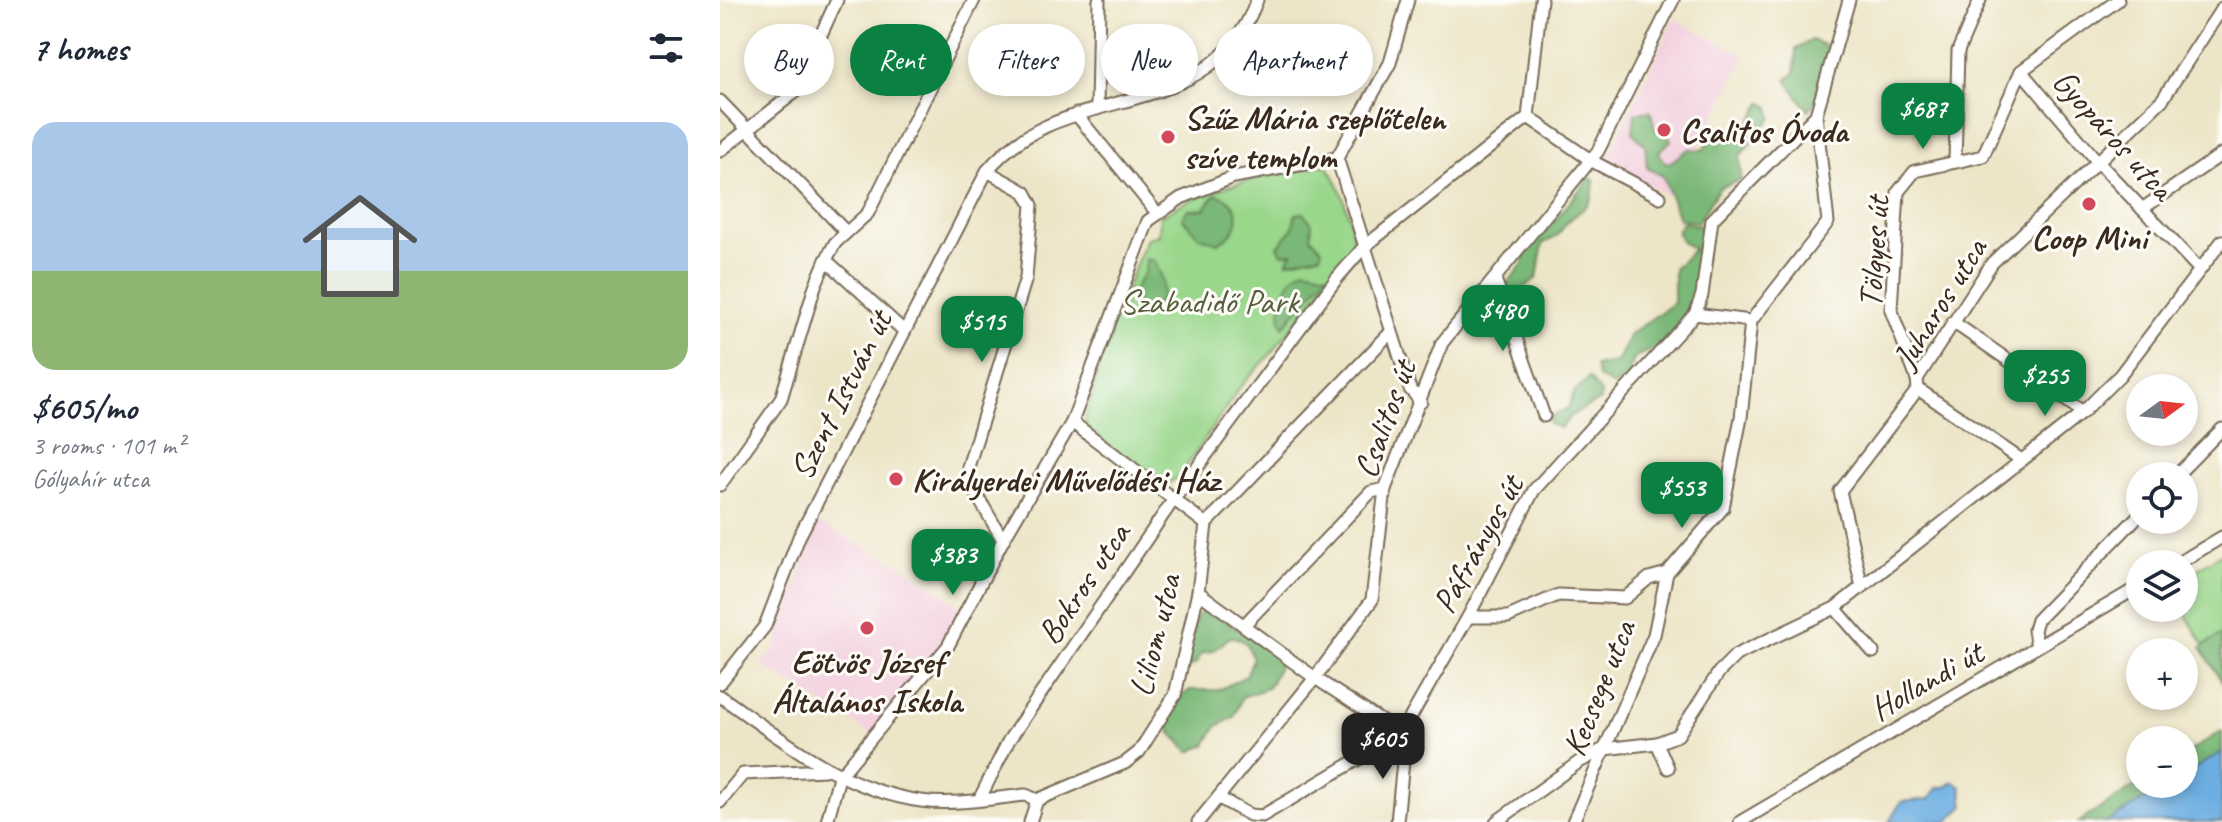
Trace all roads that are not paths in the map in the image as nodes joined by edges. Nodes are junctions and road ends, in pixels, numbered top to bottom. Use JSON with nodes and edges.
{"nodes":[{"id":1,"x":837,"y":0,"type":"edge"},
{"id":2,"x":1099,"y":0,"type":"edge"},
{"id":3,"x":1257,"y":0,"type":"edge"},
{"id":4,"x":1408,"y":0,"type":"edge"},
{"id":5,"x":1541,"y":0,"type":"edge"},
{"id":6,"x":1673,"y":0,"type":"edge"},
{"id":7,"x":1848,"y":0,"type":"edge"},
{"id":8,"x":1980,"y":0,"type":"edge"},
{"id":9,"x":2118,"y":0,"type":"edge"},
{"id":10,"x":968,"y":3,"type":"edge"},
{"id":11,"x":2222,"y":8,"type":"edge"},
{"id":12,"x":2021,"y":71,"type":"junction"},
{"id":13,"x":720,"y":101,"type":"edge"},
{"id":14,"x":1097,"y":109,"type":"junction"},
{"id":15,"x":1076,"y":114,"type":"junction"},
{"id":16,"x":1816,"y":115,"type":"junction"},
{"id":17,"x":1528,"y":117,"type":"junction"},
{"id":18,"x":748,"y":130,"type":"junction"},
{"id":19,"x":720,"y":151,"type":"edge"},
{"id":20,"x":2222,"y":154,"type":"edge"},
{"id":21,"x":1337,"y":158,"type":"junction"},
{"id":22,"x":1592,"y":161,"type":"junction"},
{"id":23,"x":1955,"y":162,"type":"junction"},
{"id":24,"x":2098,"y":162,"type":"junction"},
{"id":25,"x":987,"y":171,"type":"junction"},
{"id":26,"x":1660,"y":197,"type":"dead end"},
{"id":27,"x":2142,"y":209,"type":"junction"},
{"id":28,"x":1157,"y":213,"type":"junction"},
{"id":29,"x":846,"y":232,"type":"junction"},
{"id":30,"x":1364,"y":247,"type":"junction"},
{"id":31,"x":2220,"y":248,"type":"edge"},
{"id":32,"x":826,"y":260,"type":"junction"},
{"id":33,"x":2199,"y":269,"type":"junction"},
{"id":34,"x":1495,"y":279,"type":"junction"},
{"id":35,"x":1695,"y":314,"type":"junction"},
{"id":36,"x":1751,"y":321,"type":"junction"},
{"id":37,"x":1953,"y":322,"type":"junction"},
{"id":38,"x":904,"y":331,"type":"junction"},
{"id":39,"x":1391,"y":332,"type":"junction"},
{"id":40,"x":1918,"y":384,"type":"junction"},
{"id":41,"x":1421,"y":402,"type":"junction"},
{"id":42,"x":2083,"y":412,"type":"junction"},
{"id":43,"x":1544,"y":416,"type":"dead end"},
{"id":44,"x":1072,"y":422,"type":"junction"},
{"id":45,"x":2222,"y":429,"type":"edge"},
{"id":46,"x":2020,"y":459,"type":"junction"},
{"id":47,"x":2190,"y":462,"type":"edge"},
{"id":48,"x":720,"y":485,"type":"edge"},
{"id":49,"x":1385,"y":489,"type":"junction"},
{"id":50,"x":1174,"y":499,"type":"junction"},
{"id":51,"x":1206,"y":524,"type":"junction"},
{"id":52,"x":2126,"y":528,"type":"edge"},
{"id":53,"x":2222,"y":537,"type":"edge"},
{"id":54,"x":1003,"y":540,"type":"junction"},
{"id":55,"x":2198,"y":551,"type":"edge"},
{"id":56,"x":1667,"y":573,"type":"junction"},
{"id":57,"x":1862,"y":587,"type":"junction"},
{"id":58,"x":1198,"y":592,"type":"junction"},
{"id":59,"x":2126,"y":594,"type":"edge"},
{"id":60,"x":1835,"y":608,"type":"junction"},
{"id":61,"x":1468,"y":617,"type":"junction"},
{"id":62,"x":1244,"y":625,"type":"junction"},
{"id":63,"x":2037,"y":647,"type":"junction"},
{"id":64,"x":1873,"y":652,"type":"dead end"},
{"id":65,"x":1315,"y":678,"type":"junction"},
{"id":66,"x":720,"y":683,"type":"edge"},
{"id":67,"x":720,"y":696,"type":"edge"},
{"id":68,"x":1401,"y":734,"type":"junction"},
{"id":69,"x":1657,"y":743,"type":"junction"},
{"id":70,"x":1604,"y":749,"type":"junction"},
{"id":71,"x":1668,"y":768,"type":"dead end"},
{"id":72,"x":825,"y":770,"type":"junction"},
{"id":73,"x":839,"y":777,"type":"junction"},
{"id":74,"x":980,"y":798,"type":"junction"},
{"id":75,"x":1219,"y":798,"type":"junction"},
{"id":76,"x":1037,"y":800,"type":"junction"},
{"id":77,"x":720,"y":802,"type":"edge"},
{"id":78,"x":827,"y":822,"type":"edge"},
{"id":79,"x":1030,"y":822,"type":"edge"},
{"id":80,"x":1198,"y":822,"type":"edge"},
{"id":81,"x":1397,"y":822,"type":"edge"},
{"id":82,"x":1496,"y":822,"type":"edge"},
{"id":83,"x":1573,"y":822,"type":"edge"},
{"id":84,"x":1740,"y":822,"type":"edge"}],
"edges":[{"from":1,"to":18,"type":"street"},
{"from":2,"to":14,"type":"street"},
{"from":3,"to":14,"type":"street","name":"Szent István út"},
{"from":4,"to":21,"type":"street"},
{"from":5,"to":17,"type":"street"},
{"from":6,"to":22,"type":"street","name":"Csalitos út"},
{"from":7,"to":16,"type":"street"},
{"from":8,"to":23,"type":"street"},
{"from":9,"to":12,"type":"street","name":"Tölgyes út"},
{"from":10,"to":29,"type":"street"},
{"from":11,"to":24,"type":"street","name":"Juharos utca"},
{"from":12,"to":23,"type":"street","name":"Tölgyes út"},
{"from":12,"to":24,"type":"street","name":"Gyopáros utca"},
{"from":13,"to":18,"type":"street"},
{"from":14,"to":15,"type":"street","name":"Szent István út"},
{"from":15,"to":25,"type":"street","name":"Szent István út"},
{"from":15,"to":28,"type":"street"},
{"from":16,"to":35,"type":"street","name":"Páfrányos út"},
{"from":16,"to":36,"type":"street"},
{"from":17,"to":22,"type":"street"},
{"from":17,"to":30,"type":"street","name":"Bokros utca"},
{"from":18,"to":19,"type":"street"},
{"from":18,"to":29,"type":"street"},
{"from":20,"to":27,"type":"street"},
{"from":21,"to":28,"type":"street"},
{"from":21,"to":30,"type":"street"},
{"from":22,"to":26,"type":"street"},
{"from":22,"to":34,"type":"street","name":"Csalitos út"},
{"from":23,"to":40,"type":"street","name":"Tölgyes út"},
{"from":24,"to":27,"type":"street","name":"Gyopáros utca"},
{"from":24,"to":37,"type":"street","name":"Juharos utca"},
{"from":25,"to":38,"type":"street","name":"Szent István út"},
{"from":25,"to":54,"type":"street"},
{"from":27,"to":33,"type":"street","name":"Gyopáros utca"},
{"from":28,"to":44,"type":"street"},
{"from":29,"to":32,"type":"street"},
{"from":30,"to":39,"type":"street"},
{"from":30,"to":50,"type":"street","name":"Bokros utca"},
{"from":31,"to":33,"type":"street"},
{"from":32,"to":38,"type":"street"},
{"from":32,"to":48,"type":"street"},
{"from":33,"to":42,"type":"street"},
{"from":34,"to":41,"type":"street","name":"Csalitos út"},
{"from":34,"to":43,"type":"street"},
{"from":35,"to":36,"type":"street"},
{"from":35,"to":61,"type":"street","name":"Páfrányos út"},
{"from":36,"to":56,"type":"street"},
{"from":37,"to":40,"type":"street","name":"Juharos utca"},
{"from":37,"to":42,"type":"street"},
{"from":38,"to":66,"type":"street","name":"Szent István út"},
{"from":39,"to":41,"type":"street"},
{"from":39,"to":51,"type":"street"},
{"from":40,"to":46,"type":"street"},
{"from":40,"to":57,"type":"street","name":"Juharos utca"},
{"from":41,"to":49,"type":"street","name":"Csalitos út"},
{"from":42,"to":46,"type":"street"},
{"from":44,"to":50,"type":"street"},
{"from":44,"to":54,"type":"street"},
{"from":45,"to":47,"type":"street"},
{"from":46,"to":57,"type":"street"},
{"from":49,"to":62,"type":"street"},
{"from":49,"to":65,"type":"street","name":"Csalitos út"},
{"from":50,"to":51,"type":"street"},
{"from":50,"to":74,"type":"street","name":"Bokros utca"},
{"from":51,"to":58,"type":"street","name":"Liliom utca"},
{"from":52,"to":63,"type":"street"},
{"from":53,"to":55,"type":"street"},
{"from":54,"to":73,"type":"street"},
{"from":56,"to":61,"type":"street"},
{"from":56,"to":70,"type":"street","name":"Kecsege utca"},
{"from":57,"to":60,"type":"street"},
{"from":58,"to":62,"type":"street"},
{"from":58,"to":76,"type":"street","name":"Liliom utca"},
{"from":59,"to":63,"type":"street","name":"Hollandi út"},
{"from":60,"to":64,"type":"street"},
{"from":60,"to":69,"type":"street"},
{"from":61,"to":68,"type":"street","name":"Páfrányos út"},
{"from":62,"to":65,"type":"street"},
{"from":63,"to":84,"type":"street","name":"Hollandi út"},
{"from":65,"to":68,"type":"street"},
{"from":65,"to":75,"type":"street","name":"Csalitos út"},
{"from":67,"to":72,"type":"street","name":"Liliom utca"},
{"from":68,"to":75,"type":"street","name":"Páfrányos út"},
{"from":68,"to":81,"type":"street"},
{"from":69,"to":70,"type":"street"},
{"from":69,"to":71,"type":"street"},
{"from":70,"to":82,"type":"street"},
{"from":70,"to":83,"type":"street","name":"Kecsege utca"},
{"from":72,"to":73,"type":"street","name":"Liliom utca"},
{"from":72,"to":77,"type":"street"},
{"from":73,"to":74,"type":"street","name":"Liliom utca"},
{"from":73,"to":78,"type":"street"},
{"from":74,"to":76,"type":"street","name":"Liliom utca"},
{"from":75,"to":80,"type":"street","name":"Csalitos út"},
{"from":76,"to":79,"type":"street"}]}
